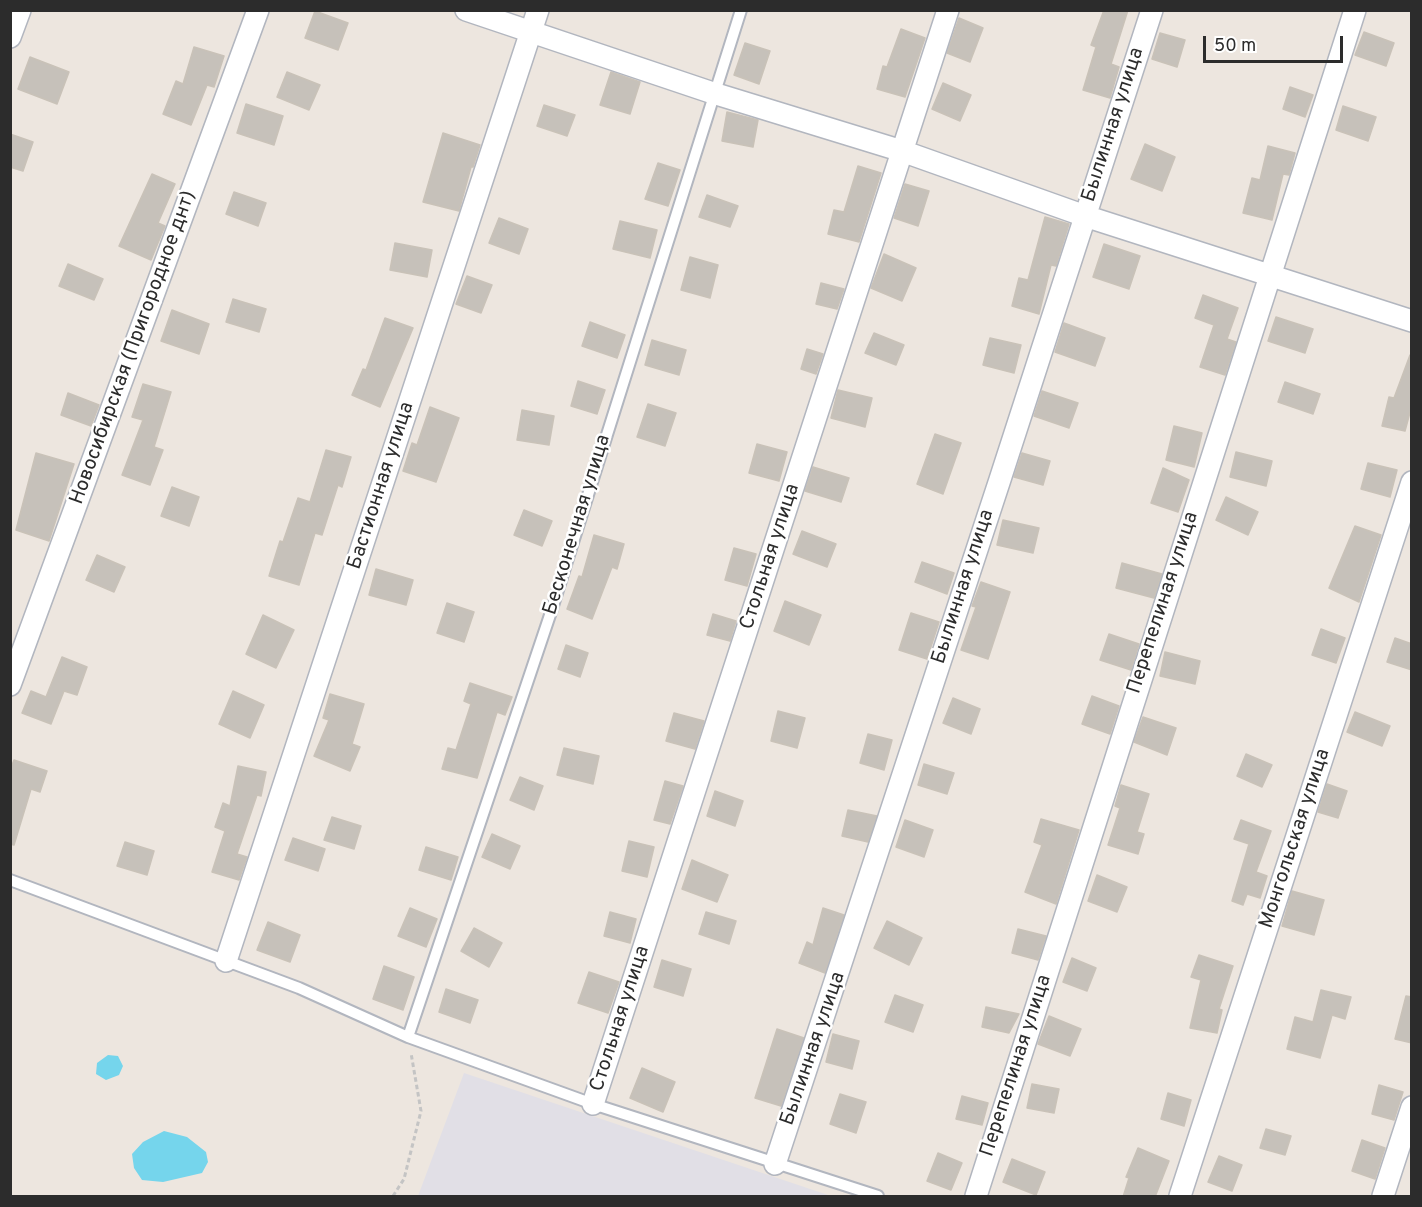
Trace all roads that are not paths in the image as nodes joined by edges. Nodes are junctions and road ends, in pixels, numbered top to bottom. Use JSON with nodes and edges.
{"nodes":[{"id":1,"x":20,"y":10,"type":"edge"},
{"id":2,"x":258,"y":10,"type":"edge"},
{"id":3,"x":466,"y":10,"type":"edge"},
{"id":4,"x":538,"y":10,"type":"edge"},
{"id":5,"x":741,"y":10,"type":"edge"},
{"id":6,"x":948,"y":10,"type":"edge"},
{"id":7,"x":1152,"y":10,"type":"edge"},
{"id":8,"x":1355,"y":10,"type":"edge"},
{"id":9,"x":530,"y":34,"type":"junction"},
{"id":10,"x":10,"y":37,"type":"edge"},
{"id":11,"x":713,"y":93,"type":"junction"},
{"id":12,"x":902,"y":151,"type":"junction"},
{"id":13,"x":1085,"y":216,"type":"junction"},
{"id":14,"x":1269,"y":273,"type":"junction"},
{"id":15,"x":1412,"y":321,"type":"edge"},
{"id":16,"x":1412,"y":482,"type":"edge"},
{"id":17,"x":10,"y":685,"type":"edge"},
{"id":18,"x":10,"y":880,"type":"edge"},
{"id":19,"x":226,"y":961,"type":"junction"},
{"id":20,"x":408,"y":1037,"type":"junction"},
{"id":21,"x":593,"y":1104,"type":"junction"},
{"id":22,"x":1412,"y":1107,"type":"edge"},
{"id":23,"x":775,"y":1164,"type":"junction"},
{"id":24,"x":878,"y":1197,"type":"edge"},
{"id":25,"x":976,"y":1197,"type":"edge"},
{"id":26,"x":1180,"y":1197,"type":"edge"},
{"id":27,"x":1383,"y":1197,"type":"edge"}],
"edges":[{"from":1,"to":10,"type":"street"},
{"from":2,"to":17,"type":"street","name":"Новосибирская (Пригородное днт)"},
{"from":3,"to":9,"type":"street"},
{"from":4,"to":9,"type":"street","name":"Бастионная улица"},
{"from":5,"to":11,"type":"lane","name":"Бесконечная улица"},
{"from":6,"to":12,"type":"street","name":"Стольная улица"},
{"from":7,"to":13,"type":"street","name":"Былинная улица"},
{"from":8,"to":14,"type":"street","name":"Перепелиная улица"},
{"from":9,"to":11,"type":"street"},
{"from":9,"to":19,"type":"street","name":"Бастионная улица"},
{"from":11,"to":12,"type":"street"},
{"from":11,"to":20,"type":"lane","name":"Бесконечная улица"},
{"from":12,"to":13,"type":"street"},
{"from":12,"to":21,"type":"street","name":"Стольная улица"},
{"from":13,"to":14,"type":"street"},
{"from":13,"to":23,"type":"street","name":"Былинная улица"},
{"from":14,"to":15,"type":"street"},
{"from":14,"to":25,"type":"street","name":"Перепелиная улица"},
{"from":16,"to":26,"type":"street","name":"Монгольская улица"},
{"from":18,"to":19,"type":"lane"},
{"from":19,"to":20,"type":"lane"},
{"from":20,"to":21,"type":"lane"},
{"from":21,"to":23,"type":"lane"},
{"from":22,"to":27,"type":"street"},
{"from":23,"to":24,"type":"lane"}]}
